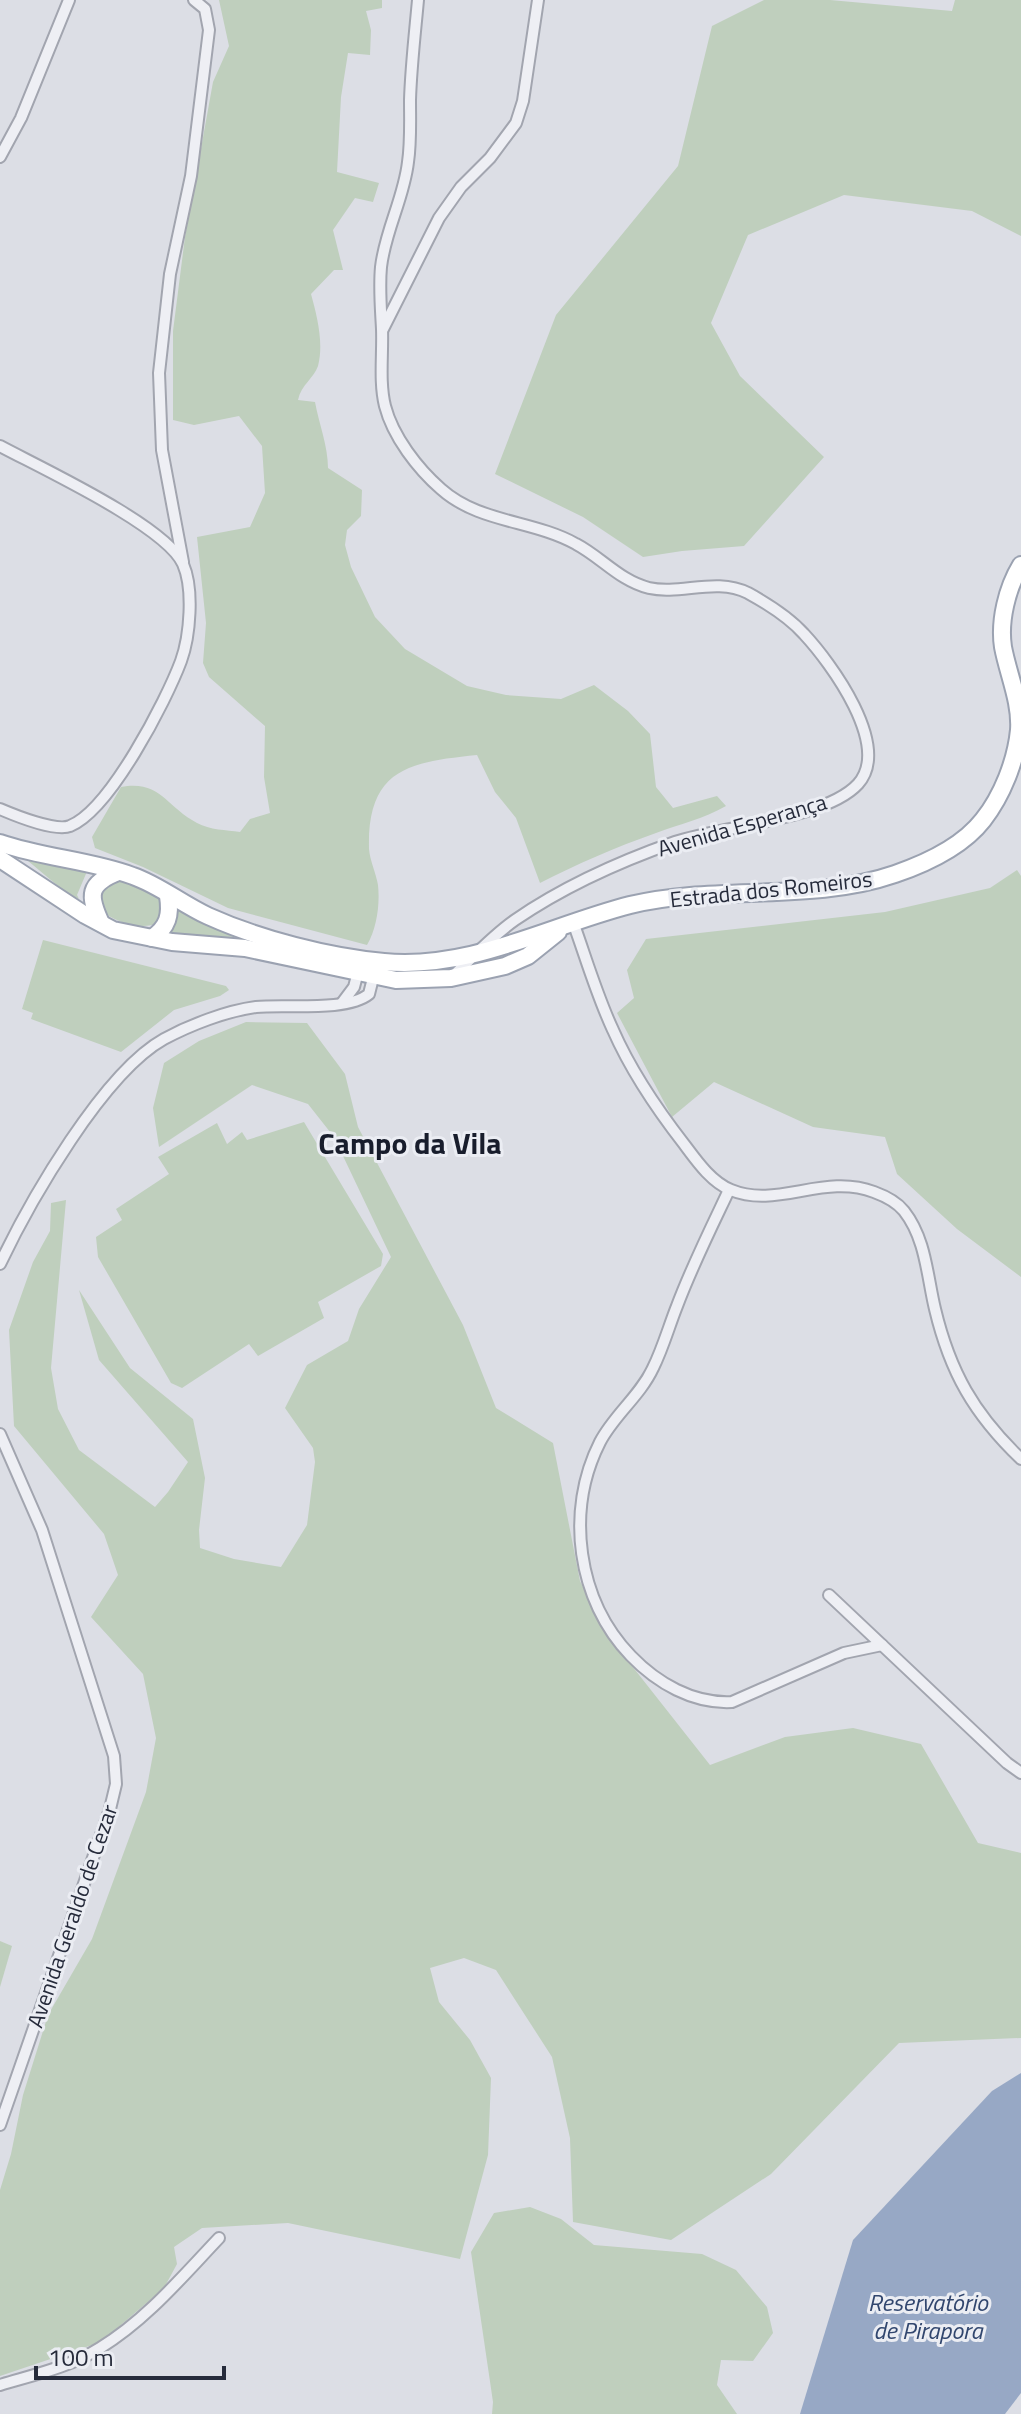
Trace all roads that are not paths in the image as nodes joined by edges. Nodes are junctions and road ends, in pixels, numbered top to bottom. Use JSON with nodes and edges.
{"nodes":[{"id":1,"x":69,"y":0,"type":"edge"},
{"id":2,"x":194,"y":0,"type":"edge"},
{"id":3,"x":418,"y":0,"type":"edge"},
{"id":4,"x":538,"y":0,"type":"edge"},
{"id":5,"x":0,"y":157,"type":"edge"},
{"id":6,"x":382,"y":331,"type":"junction"},
{"id":7,"x":0,"y":446,"type":"edge"},
{"id":8,"x":183,"y":564,"type":"junction"},
{"id":9,"x":1021,"y":565,"type":"edge"},
{"id":10,"x":0,"y":809,"type":"edge"},
{"id":11,"x":0,"y":843,"type":"edge"},
{"id":12,"x":0,"y":859,"type":"edge"},
{"id":13,"x":118,"y":872,"type":"junction"},
{"id":14,"x":168,"y":896,"type":"junction"},
{"id":15,"x":101,"y":923,"type":"junction"},
{"id":16,"x":569,"y":924,"type":"junction"},
{"id":17,"x":152,"y":938,"type":"junction"},
{"id":18,"x":474,"y":955,"type":"junction"},
{"id":19,"x":366,"y":967,"type":"junction"},
{"id":20,"x":451,"y":978,"type":"junction"},
{"id":21,"x":342,"y":1004,"type":"junction"},
{"id":22,"x":729,"y":1190,"type":"junction"},
{"id":23,"x":0,"y":1264,"type":"edge"},
{"id":24,"x":0,"y":1434,"type":"edge"},
{"id":25,"x":1021,"y":1459,"type":"edge"},
{"id":26,"x":829,"y":1595,"type":"dead end"},
{"id":27,"x":882,"y":1645,"type":"junction"},
{"id":28,"x":1021,"y":1773,"type":"edge"},
{"id":29,"x":0,"y":2125,"type":"edge"},
{"id":30,"x":219,"y":2238,"type":"dead end"},
{"id":31,"x":0,"y":2385,"type":"edge"}],
"edges":[{"from":1,"to":5,"type":"street"},
{"from":2,"to":8,"type":"street"},
{"from":3,"to":6,"type":"street","name":"Avenida Esperança"},
{"from":4,"to":6,"type":"street"},
{"from":6,"to":18,"type":"street","name":"Avenida Esperança"},
{"from":7,"to":8,"type":"street"},
{"from":8,"to":10,"type":"street"},
{"from":9,"to":16,"type":"main road","name":"Estrada dos Romeiros"},
{"from":11,"to":13,"type":"main road","name":"Estrada dos Romeiros"},
{"from":12,"to":15,"type":"main road","name":"Estrada dos Romeiros"},
{"from":13,"to":14,"type":"main road","name":"Estrada dos Romeiros"},
{"from":13,"to":15,"type":"main road"},
{"from":14,"to":17,"type":"main road"},
{"from":14,"to":19,"type":"main road","name":"Estrada dos Romeiros"},
{"from":15,"to":17,"type":"main road","name":"Estrada dos Romeiros"},
{"from":16,"to":18,"type":"main road","name":"Estrada dos Romeiros"},
{"from":16,"to":20,"type":"main road","name":"Estrada dos Romeiros"},
{"from":16,"to":22,"type":"street"},
{"from":17,"to":19,"type":"main road","name":"Estrada dos Romeiros"},
{"from":18,"to":19,"type":"main road","name":"Estrada dos Romeiros"},
{"from":18,"to":20,"type":"street","name":"Avenida Esperança"},
{"from":19,"to":20,"type":"main road","name":"Estrada dos Romeiros"},
{"from":19,"to":21,"type":"street"},
{"from":19,"to":21,"type":"street"},
{"from":21,"to":23,"type":"street"},
{"from":22,"to":25,"type":"street"},
{"from":22,"to":27,"type":"street"},
{"from":24,"to":29,"type":"street","name":"Avenida Geraldo de Cezar"},
{"from":26,"to":27,"type":"street"},
{"from":27,"to":28,"type":"street"},
{"from":30,"to":31,"type":"street"}]}
